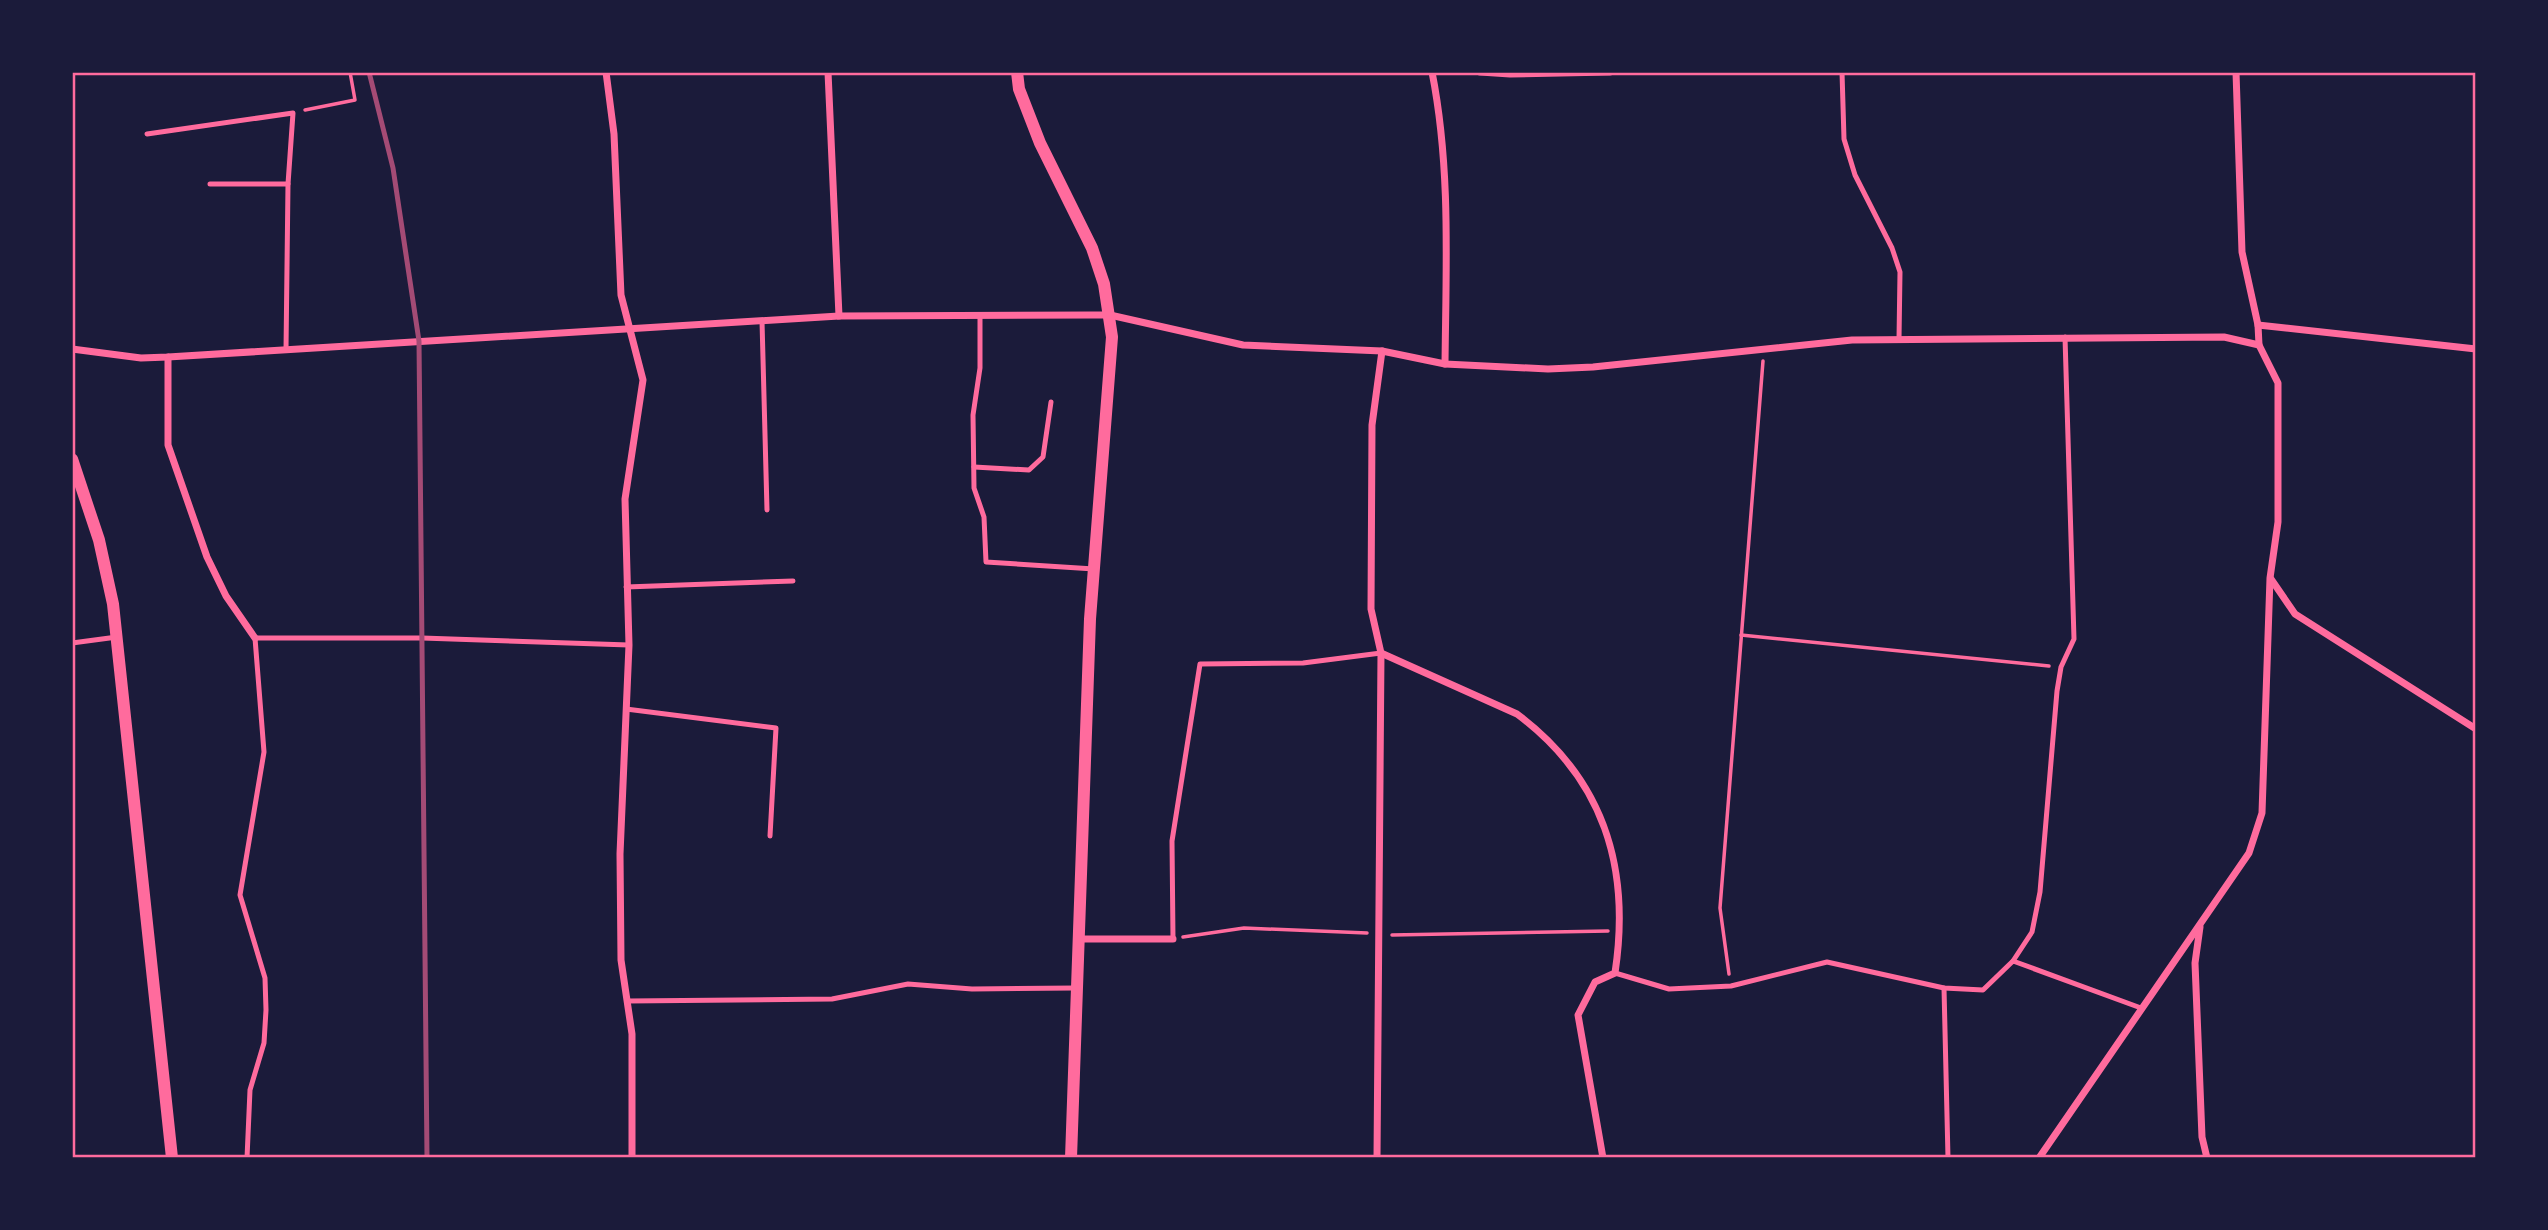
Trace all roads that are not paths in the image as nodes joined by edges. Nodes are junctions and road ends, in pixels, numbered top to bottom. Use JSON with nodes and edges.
{"nodes":[{"id":1,"x":606,"y":72,"type":"edge"},
{"id":2,"x":828,"y":72,"type":"edge"},
{"id":3,"x":1017,"y":72,"type":"edge"},
{"id":4,"x":1432,"y":72,"type":"edge"},
{"id":5,"x":1480,"y":72,"type":"edge"},
{"id":6,"x":1610,"y":72,"type":"edge"},
{"id":7,"x":1842,"y":72,"type":"edge"},
{"id":8,"x":2236,"y":72,"type":"edge"},
{"id":9,"x":147,"y":134,"type":"dead end"},
{"id":10,"x":210,"y":184,"type":"dead end"},
{"id":11,"x":288,"y":184,"type":"junction"},
{"id":12,"x":980,"y":315,"type":"junction"},
{"id":13,"x":1110,"y":315,"type":"junction"},
{"id":14,"x":839,"y":316,"type":"junction"},
{"id":15,"x":762,"y":321,"type":"junction"},
{"id":16,"x":2258,"y":325,"type":"junction"},
{"id":17,"x":632,"y":330,"type":"junction"},
{"id":18,"x":2065,"y":337,"type":"junction"},
{"id":19,"x":1899,"y":339,"type":"junction"},
{"id":20,"x":2259,"y":345,"type":"junction"},
{"id":21,"x":72,"y":349,"type":"edge"},
{"id":22,"x":2476,"y":349,"type":"edge"},
{"id":23,"x":286,"y":351,"type":"junction"},
{"id":24,"x":1382,"y":351,"type":"junction"},
{"id":25,"x":167,"y":357,"type":"junction"},
{"id":26,"x":1445,"y":364,"type":"junction"},
{"id":27,"x":1051,"y":402,"type":"dead end"},
{"id":28,"x":72,"y":459,"type":"edge"},
{"id":29,"x":974,"y":467,"type":"junction"},
{"id":30,"x":767,"y":510,"type":"dead end"},
{"id":31,"x":1094,"y":569,"type":"junction"},
{"id":32,"x":2270,"y":578,"type":"junction"},
{"id":33,"x":793,"y":581,"type":"dead end"},
{"id":34,"x":626,"y":587,"type":"junction"},
{"id":35,"x":117,"y":637,"type":"junction"},
{"id":36,"x":255,"y":638,"type":"junction"},
{"id":37,"x":72,"y":643,"type":"edge"},
{"id":38,"x":629,"y":645,"type":"junction"},
{"id":39,"x":1381,"y":653,"type":"junction"},
{"id":40,"x":626,"y":709,"type":"junction"},
{"id":41,"x":2476,"y":729,"type":"edge"},
{"id":42,"x":770,"y":836,"type":"dead end"},
{"id":43,"x":2200,"y":926,"type":"junction"},
{"id":44,"x":1077,"y":939,"type":"junction"},
{"id":45,"x":1173,"y":939,"type":"joint"},
{"id":46,"x":2013,"y":961,"type":"junction"},
{"id":47,"x":1615,"y":973,"type":"junction"},
{"id":48,"x":1076,"y":988,"type":"junction"},
{"id":49,"x":1944,"y":988,"type":"junction"},
{"id":50,"x":628,"y":1001,"type":"junction"},
{"id":51,"x":2141,"y":1008,"type":"junction"},
{"id":52,"x":172,"y":1158,"type":"edge"},
{"id":53,"x":247,"y":1158,"type":"edge"},
{"id":54,"x":632,"y":1158,"type":"edge"},
{"id":55,"x":1071,"y":1158,"type":"edge"},
{"id":56,"x":1377,"y":1158,"type":"edge"},
{"id":57,"x":1603,"y":1158,"type":"edge"},
{"id":58,"x":1948,"y":1158,"type":"edge"},
{"id":59,"x":2039,"y":1158,"type":"edge"},
{"id":60,"x":2207,"y":1158,"type":"edge"}],
"edges":[{"from":1,"to":17,"type":"street"},
{"from":2,"to":14,"type":"street"},
{"from":3,"to":13,"type":"street"},
{"from":4,"to":26,"type":"street"},
{"from":5,"to":6,"type":"street"},
{"from":7,"to":19,"type":"lane"},
{"from":8,"to":16,"type":"street"},
{"from":9,"to":11,"type":"lane"},
{"from":10,"to":11,"type":"lane"},
{"from":11,"to":23,"type":"lane"},
{"from":12,"to":13,"type":"street"},
{"from":12,"to":14,"type":"street"},
{"from":12,"to":29,"type":"lane"},
{"from":13,"to":24,"type":"street"},
{"from":13,"to":31,"type":"street"},
{"from":14,"to":15,"type":"street"},
{"from":15,"to":17,"type":"street"},
{"from":15,"to":30,"type":"lane"},
{"from":16,"to":20,"type":"street"},
{"from":16,"to":22,"type":"street"},
{"from":17,"to":23,"type":"street"},
{"from":17,"to":34,"type":"street"},
{"from":18,"to":19,"type":"street"},
{"from":18,"to":20,"type":"street"},
{"from":18,"to":46,"type":"lane"},
{"from":19,"to":26,"type":"street"},
{"from":20,"to":32,"type":"street"},
{"from":21,"to":25,"type":"street"},
{"from":23,"to":25,"type":"street"},
{"from":24,"to":26,"type":"street"},
{"from":24,"to":39,"type":"street"},
{"from":25,"to":36,"type":"street"},
{"from":27,"to":29,"type":"lane"},
{"from":28,"to":35,"type":"street"},
{"from":29,"to":31,"type":"lane"},
{"from":31,"to":44,"type":"street"},
{"from":32,"to":41,"type":"street"},
{"from":32,"to":43,"type":"street"},
{"from":33,"to":34,"type":"lane"},
{"from":34,"to":38,"type":"street"},
{"from":35,"to":37,"type":"lane"},
{"from":35,"to":52,"type":"street"},
{"from":36,"to":38,"type":"lane"},
{"from":36,"to":53,"type":"lane"},
{"from":38,"to":40,"type":"street"},
{"from":39,"to":45,"type":"lane"},
{"from":39,"to":47,"type":"street"},
{"from":39,"to":56,"type":"street"},
{"from":40,"to":42,"type":"lane"},
{"from":40,"to":50,"type":"street"},
{"from":43,"to":51,"type":"street"},
{"from":43,"to":60,"type":"street"},
{"from":44,"to":45,"type":"street"},
{"from":44,"to":48,"type":"street"},
{"from":46,"to":49,"type":"lane"},
{"from":46,"to":51,"type":"lane"},
{"from":47,"to":49,"type":"lane"},
{"from":47,"to":57,"type":"street"},
{"from":48,"to":50,"type":"lane"},
{"from":48,"to":55,"type":"street"},
{"from":49,"to":58,"type":"lane"},
{"from":50,"to":54,"type":"street"},
{"from":51,"to":59,"type":"street"}]}
